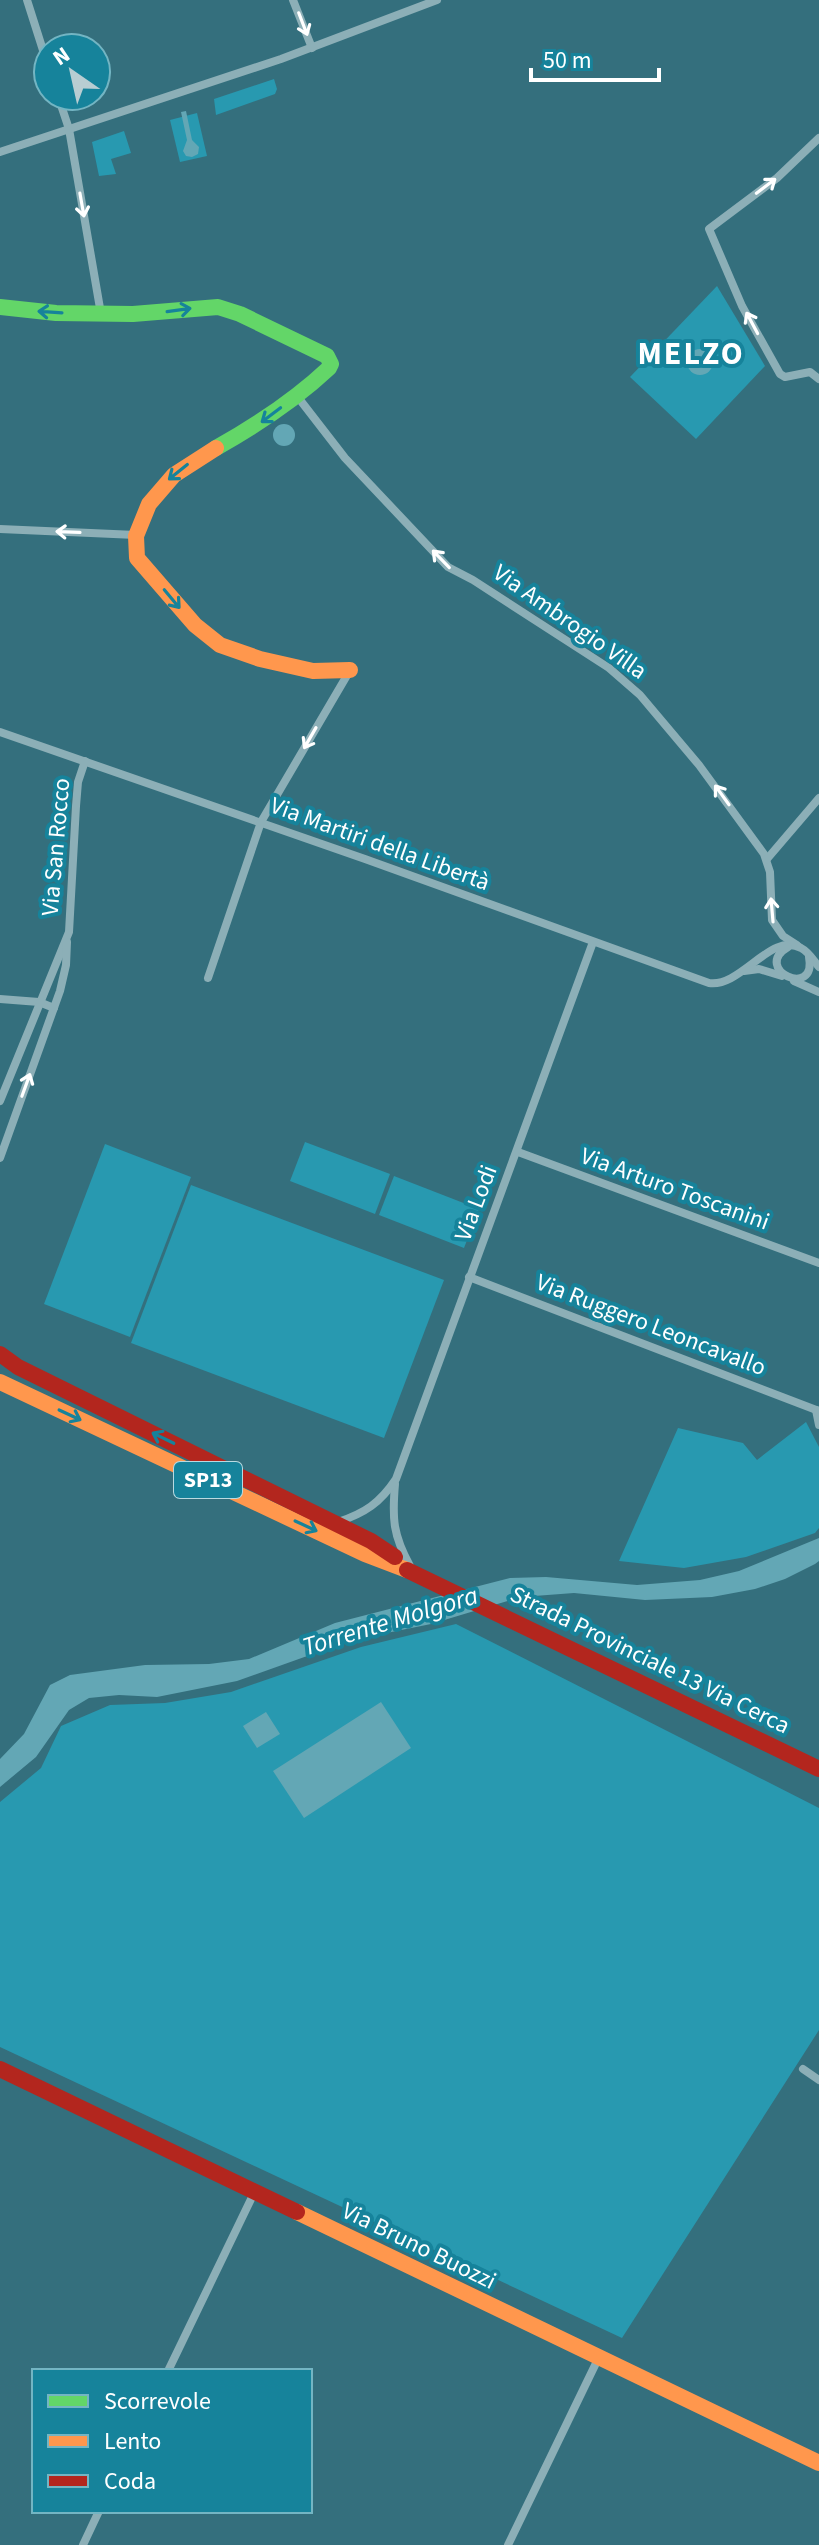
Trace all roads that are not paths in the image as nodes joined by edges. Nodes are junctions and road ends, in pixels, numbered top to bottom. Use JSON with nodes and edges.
{"nodes":[{"id":1,"x":27,"y":0,"type":"edge"},
{"id":2,"x":293,"y":0,"type":"edge"},
{"id":3,"x":437,"y":0,"type":"edge"},
{"id":4,"x":412,"y":5,"type":"edge"},
{"id":5,"x":37,"y":32,"type":"edge"},
{"id":6,"x":312,"y":48,"type":"junction"},
{"id":7,"x":63,"y":112,"type":"edge"},
{"id":8,"x":69,"y":129,"type":"junction"},
{"id":9,"x":819,"y":138,"type":"edge"},
{"id":10,"x":0,"y":152,"type":"edge"},
{"id":11,"x":0,"y":307,"type":"edge"},
{"id":12,"x":101,"y":314,"type":"junction"},
{"id":13,"x":819,"y":379,"type":"edge"},
{"id":14,"x":296,"y":395,"type":"junction"},
{"id":15,"x":0,"y":529,"type":"edge"},
{"id":16,"x":136,"y":535,"type":"junction"},
{"id":17,"x":350,"y":670,"type":"joint"},
{"id":18,"x":0,"y":732,"type":"edge"},
{"id":19,"x":85,"y":761,"type":"junction"},
{"id":20,"x":819,"y":798,"type":"edge"},
{"id":21,"x":261,"y":822,"type":"junction"},
{"id":22,"x":767,"y":859,"type":"junction"},
{"id":23,"x":67,"y":937,"type":"junction"},
{"id":24,"x":593,"y":942,"type":"junction"},
{"id":25,"x":804,"y":950,"type":"junction"},
{"id":26,"x":819,"y":967,"type":"edge"},
{"id":27,"x":743,"y":971,"type":"junction"},
{"id":28,"x":208,"y":978,"type":"dead end"},
{"id":29,"x":787,"y":978,"type":"junction"},
{"id":30,"x":819,"y":992,"type":"edge"},
{"id":31,"x":0,"y":999,"type":"edge"},
{"id":32,"x":39,"y":1002,"type":"junction"},
{"id":33,"x":54,"y":1008,"type":"junction"},
{"id":34,"x":0,"y":1101,"type":"edge"},
{"id":35,"x":518,"y":1152,"type":"junction"},
{"id":36,"x":0,"y":1158,"type":"edge"},
{"id":37,"x":819,"y":1263,"type":"edge"},
{"id":38,"x":469,"y":1277,"type":"junction"},
{"id":39,"x":0,"y":1354,"type":"edge"},
{"id":40,"x":0,"y":1382,"type":"edge"},
{"id":41,"x":817,"y":1410,"type":"edge"},
{"id":42,"x":819,"y":1425,"type":"edge"},
{"id":43,"x":396,"y":1479,"type":"junction"},
{"id":44,"x":333,"y":1523,"type":"junction"},
{"id":45,"x":417,"y":1573,"type":"junction"},
{"id":46,"x":819,"y":1769,"type":"edge"},
{"id":47,"x":0,"y":2069,"type":"edge"},
{"id":48,"x":803,"y":2069,"type":"dead end"},
{"id":49,"x":819,"y":2080,"type":"edge"},
{"id":50,"x":254,"y":2193,"type":"junction"},
{"id":51,"x":598,"y":2359,"type":"junction"},
{"id":52,"x":169,"y":2369,"type":"edge"},
{"id":53,"x":819,"y":2463,"type":"edge"},
{"id":54,"x":98,"y":2513,"type":"edge"},
{"id":55,"x":83,"y":2545,"type":"edge"},
{"id":56,"x":508,"y":2545,"type":"edge"}],
"edges":[{"from":1,"to":5,"type":"street"},
{"from":2,"to":6,"type":"street","one_way":true},
{"from":3,"to":4,"type":"street"},
{"from":4,"to":6,"type":"street"},
{"from":6,"to":8,"type":"street"},
{"from":7,"to":8,"type":"street"},
{"from":8,"to":10,"type":"street"},
{"from":8,"to":12,"type":"street","one_way":true},
{"from":13,"to":9,"type":"street","one_way":true},
{"from":12,"to":11,"type":"street","one_way":true},
{"from":12,"to":14,"type":"street","one_way":true},
{"from":14,"to":16,"type":"street","one_way":true},
{"from":22,"to":14,"type":"street","name":"Via Ambrogio Villa","one_way":true},
{"from":16,"to":15,"type":"street","one_way":true},
{"from":16,"to":17,"type":"street","one_way":true},
{"from":17,"to":21,"type":"street","one_way":true},
{"from":18,"to":19,"type":"street","name":"Via Martiri della Libertà"},
{"from":19,"to":21,"type":"street","name":"Via Martiri della Libertà"},
{"from":19,"to":23,"type":"street","name":"Via San Rocco"},
{"from":20,"to":22,"type":"street"},
{"from":21,"to":24,"type":"street","name":"Via Martiri della Libertà"},
{"from":21,"to":28,"type":"street"},
{"from":25,"to":22,"type":"street","name":"Via Ambrogio Villa","one_way":true},
{"from":23,"to":32,"type":"street","name":"Via San Rocco"},
{"from":23,"to":33,"type":"street","name":"Via San Rocco"},
{"from":24,"to":27,"type":"street","name":"Via Martiri della Libertà"},
{"from":24,"to":35,"type":"street","name":"Via Lodi"},
{"from":25,"to":26,"type":"street","name":"Via Ambrogio Villa"},
{"from":25,"to":27,"type":"street"},
{"from":25,"to":29,"type":"street"},
{"from":25,"to":29,"type":"street"},
{"from":27,"to":29,"type":"street"},
{"from":29,"to":30,"type":"street"},
{"from":31,"to":32,"type":"street"},
{"from":32,"to":33,"type":"street"},
{"from":32,"to":34,"type":"street","name":"Via San Rocco"},
{"from":36,"to":33,"type":"street","name":"Via San Rocco","one_way":true},
{"from":35,"to":37,"type":"street","name":"Via Arturo Toscanini"},
{"from":35,"to":38,"type":"street","name":"Via Lodi"},
{"from":38,"to":41,"type":"street","name":"Via Ruggero Leoncavallo"},
{"from":38,"to":43,"type":"street","name":"Via Lodi"},
{"from":44,"to":39,"type":"street","name":"Strada Provinciale 13 Via Cerca","number":"SP13","one_way":true},
{"from":40,"to":45,"type":"street","name":"Strada Provinciale 13 Via Cerca","number":"SP13","one_way":true},
{"from":41,"to":42,"type":"street"},
{"from":43,"to":44,"type":"street","name":"Via Lodi"},
{"from":43,"to":45,"type":"street","name":"Via Lodi"},
{"from":44,"to":45,"type":"street","name":"Strada Provinciale 13 Via Cerca","number":"SP13"},
{"from":45,"to":46,"type":"street","name":"Strada Provinciale 13 Via Cerca","number":"SP13"},
{"from":47,"to":50,"type":"street","name":"Via Bruno Buozzi"},
{"from":48,"to":49,"type":"street"},
{"from":50,"to":51,"type":"street","name":"Via Bruno Buozzi"},
{"from":50,"to":52,"type":"street"},
{"from":51,"to":53,"type":"street","name":"Via Bruno Buozzi"},
{"from":51,"to":56,"type":"street"},
{"from":54,"to":55,"type":"street"}]}
